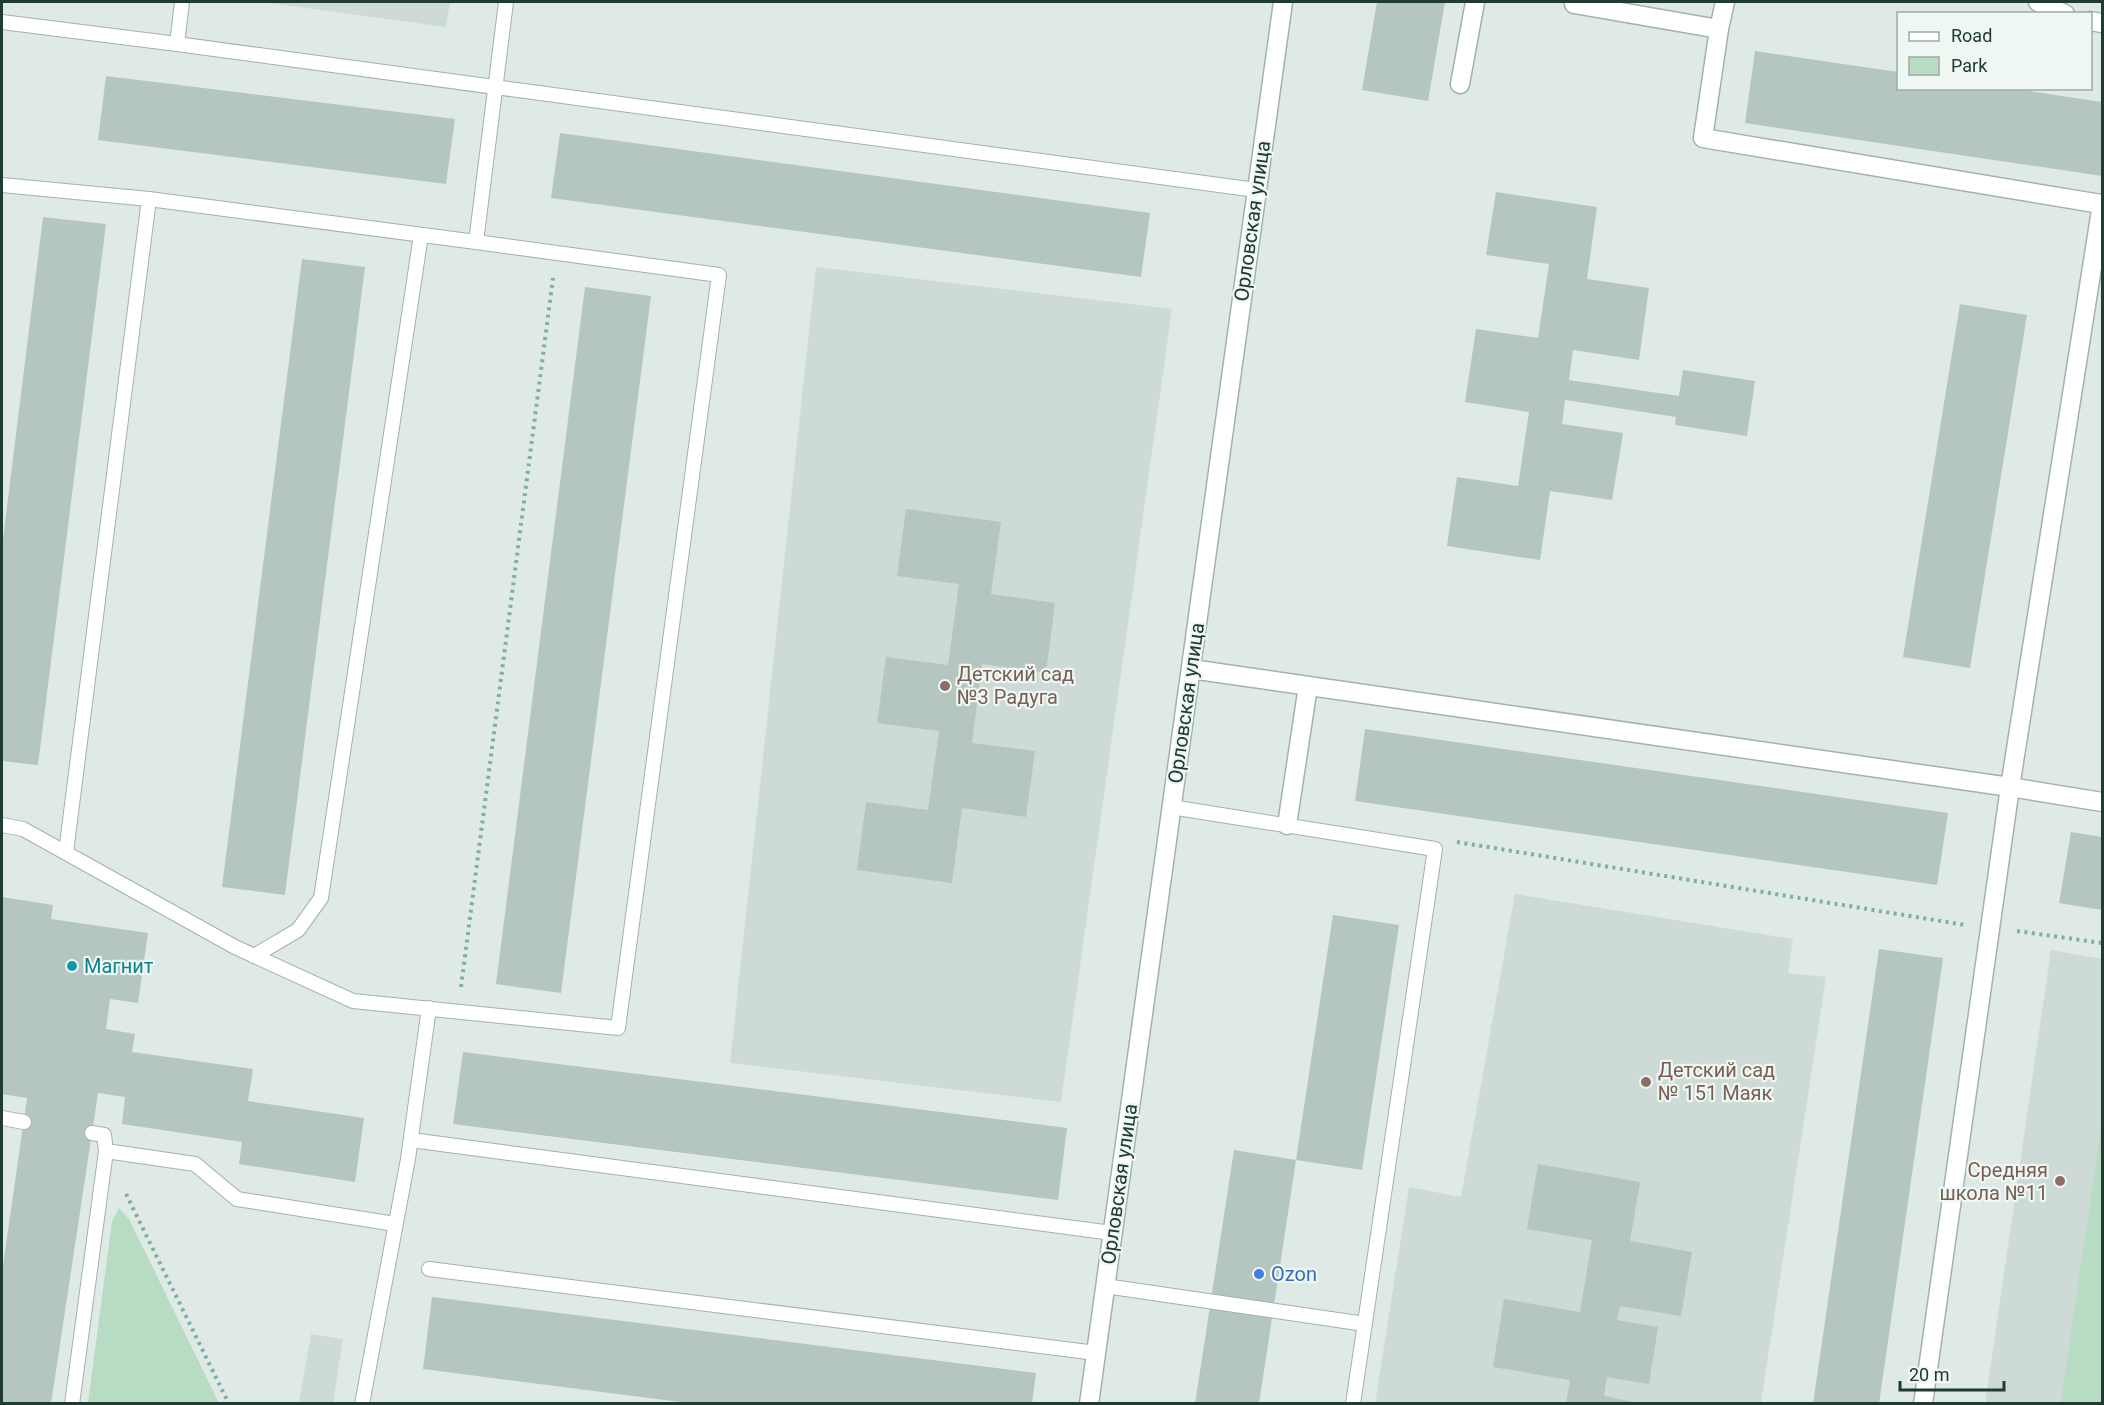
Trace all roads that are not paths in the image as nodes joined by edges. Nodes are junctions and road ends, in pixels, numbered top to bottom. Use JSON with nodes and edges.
{"nodes":[{"id":1,"x":182,"y":2,"type":"edge"},
{"id":2,"x":506,"y":2,"type":"edge"},
{"id":3,"x":1283,"y":2,"type":"edge"},
{"id":4,"x":1475,"y":2,"type":"edge"},
{"id":5,"x":1574,"y":2,"type":"edge"},
{"id":6,"x":1725,"y":2,"type":"edge"},
{"id":7,"x":2038,"y":2,"type":"edge"},
{"id":8,"x":2061,"y":12,"type":"edge"},
{"id":9,"x":2,"y":22,"type":"edge"},
{"id":10,"x":1719,"y":29,"type":"junction"},
{"id":11,"x":177,"y":44,"type":"junction"},
{"id":12,"x":1460,"y":84,"type":"dead end"},
{"id":13,"x":496,"y":87,"type":"junction"},
{"id":14,"x":2,"y":185,"type":"edge"},
{"id":15,"x":1256,"y":190,"type":"junction"},
{"id":16,"x":149,"y":199,"type":"junction"},
{"id":17,"x":2102,"y":204,"type":"edge"},
{"id":18,"x":421,"y":235,"type":"junction"},
{"id":19,"x":476,"y":243,"type":"junction"},
{"id":20,"x":1191,"y":669,"type":"junction"},
{"id":21,"x":1308,"y":686,"type":"junction"},
{"id":22,"x":2010,"y":787,"type":"junction"},
{"id":23,"x":2103,"y":802,"type":"edge"},
{"id":24,"x":1171,"y":807,"type":"junction"},
{"id":25,"x":2,"y":825,"type":"edge"},
{"id":26,"x":1287,"y":825,"type":"junction"},
{"id":27,"x":66,"y":852,"type":"junction"},
{"id":28,"x":254,"y":956,"type":"junction"},
{"id":29,"x":429,"y":1008,"type":"junction"},
{"id":30,"x":2,"y":1118,"type":"edge"},
{"id":31,"x":24,"y":1122,"type":"dead end"},
{"id":32,"x":92,"y":1133,"type":"dead end"},
{"id":33,"x":411,"y":1140,"type":"junction"},
{"id":34,"x":106,"y":1152,"type":"junction"},
{"id":35,"x":395,"y":1224,"type":"junction"},
{"id":36,"x":1112,"y":1233,"type":"junction"},
{"id":37,"x":429,"y":1269,"type":"dead end"},
{"id":38,"x":1105,"y":1286,"type":"junction"},
{"id":39,"x":1365,"y":1324,"type":"junction"},
{"id":40,"x":1096,"y":1353,"type":"junction"},
{"id":41,"x":72,"y":1404,"type":"edge"},
{"id":42,"x":362,"y":1404,"type":"edge"},
{"id":43,"x":1089,"y":1404,"type":"edge"},
{"id":44,"x":1353,"y":1404,"type":"edge"},
{"id":45,"x":1923,"y":1404,"type":"edge"}],
"edges":[{"from":1,"to":11,"type":"lane"},
{"from":2,"to":13,"type":"lane"},
{"from":3,"to":15,"type":"street","name":"Орловская улица"},
{"from":4,"to":12,"type":"street"},
{"from":5,"to":10,"type":"street"},
{"from":6,"to":10,"type":"street"},
{"from":7,"to":8,"type":"street"},
{"from":9,"to":11,"type":"lane"},
{"from":10,"to":17,"type":"street"},
{"from":11,"to":13,"type":"lane"},
{"from":13,"to":15,"type":"lane"},
{"from":13,"to":19,"type":"lane"},
{"from":14,"to":16,"type":"lane"},
{"from":15,"to":20,"type":"street","name":"Орловская улица"},
{"from":16,"to":18,"type":"lane"},
{"from":16,"to":27,"type":"lane"},
{"from":17,"to":22,"type":"street"},
{"from":18,"to":19,"type":"lane"},
{"from":18,"to":28,"type":"lane"},
{"from":19,"to":29,"type":"lane"},
{"from":20,"to":21,"type":"street"},
{"from":20,"to":24,"type":"street","name":"Орловская улица"},
{"from":21,"to":22,"type":"street"},
{"from":21,"to":26,"type":"street"},
{"from":22,"to":23,"type":"street"},
{"from":22,"to":45,"type":"street"},
{"from":24,"to":26,"type":"lane"},
{"from":24,"to":36,"type":"street","name":"Орловская улица"},
{"from":25,"to":27,"type":"lane"},
{"from":26,"to":39,"type":"lane"},
{"from":27,"to":28,"type":"lane"},
{"from":28,"to":29,"type":"lane"},
{"from":29,"to":33,"type":"lane"},
{"from":30,"to":31,"type":"lane"},
{"from":32,"to":34,"type":"lane"},
{"from":33,"to":35,"type":"lane"},
{"from":33,"to":36,"type":"lane"},
{"from":34,"to":35,"type":"lane"},
{"from":34,"to":41,"type":"lane"},
{"from":35,"to":42,"type":"lane"},
{"from":36,"to":38,"type":"street","name":"Орловская улица"},
{"from":37,"to":40,"type":"lane"},
{"from":38,"to":39,"type":"lane"},
{"from":38,"to":40,"type":"street","name":"Орловская улица"},
{"from":39,"to":44,"type":"lane"},
{"from":40,"to":43,"type":"street","name":"Орловская улица"}]}
